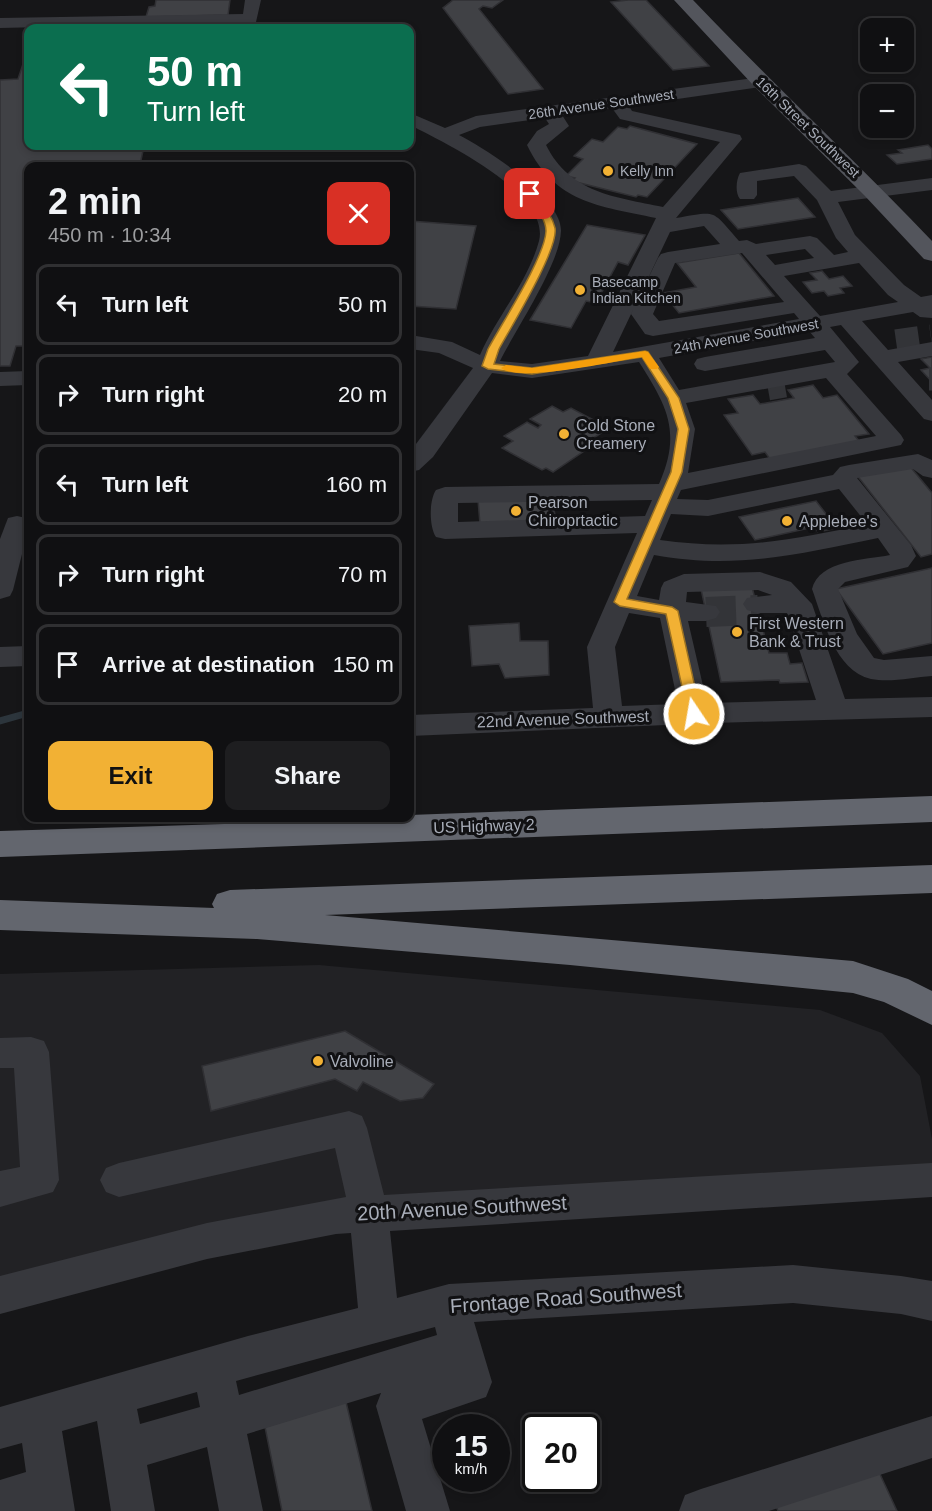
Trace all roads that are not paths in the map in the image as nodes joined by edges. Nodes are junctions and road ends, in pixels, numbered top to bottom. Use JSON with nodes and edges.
{"nodes":[{"id":1,"x":253,"y":0,"type":"edge"},
{"id":2,"x":683,"y":0,"type":"edge"},
{"id":3,"x":0,"y":23,"type":"edge"},
{"id":4,"x":24,"y":37,"type":"edge"},
{"id":5,"x":0,"y":38,"type":"edge"},
{"id":6,"x":761,"y":82,"type":"junction"},
{"id":7,"x":621,"y":108,"type":"junction"},
{"id":8,"x":555,"y":118,"type":"junction"},
{"id":9,"x":414,"y":120,"type":"edge"},
{"id":10,"x":443,"y":135,"type":"junction"},
{"id":11,"x":932,"y":184,"type":"edge"},
{"id":12,"x":872,"y":190,"type":"junction"},
{"id":13,"x":747,"y":195,"type":"dead end"},
{"id":14,"x":826,"y":198,"type":"junction"},
{"id":15,"x":600,"y":220,"type":"dead end"},
{"id":16,"x":663,"y":224,"type":"junction"},
{"id":17,"x":743,"y":250,"type":"junction"},
{"id":18,"x":932,"y":254,"type":"edge"},
{"id":19,"x":864,"y":256,"type":"junction"},
{"id":20,"x":657,"y":257,"type":"junction"},
{"id":21,"x":829,"y":262,"type":"junction"},
{"id":22,"x":770,"y":272,"type":"junction"},
{"id":23,"x":896,"y":290,"type":"junction"},
{"id":24,"x":800,"y":306,"type":"junction"},
{"id":25,"x":816,"y":323,"type":"junction"},
{"id":26,"x":930,"y":323,"type":"edge"},
{"id":27,"x":865,"y":330,"type":"junction"},
{"id":28,"x":832,"y":342,"type":"junction"},
{"id":29,"x":414,"y":343,"type":"edge"},
{"id":30,"x":597,"y":361,"type":"junction"},
{"id":31,"x":651,"y":363,"type":"junction"},
{"id":32,"x":488,"y":366,"type":"junction"},
{"id":33,"x":832,"y":370,"type":"junction"},
{"id":34,"x":0,"y":378,"type":"edge"},
{"id":35,"x":24,"y":378,"type":"edge"},
{"id":36,"x":920,"y":387,"type":"edge"},
{"id":37,"x":674,"y":398,"type":"junction"},
{"id":38,"x":932,"y":414,"type":"edge"},
{"id":39,"x":414,"y":462,"type":"edge"},
{"id":40,"x":932,"y":471,"type":"edge"},
{"id":41,"x":845,"y":480,"type":"junction"},
{"id":42,"x":617,"y":493,"type":"junction"},
{"id":43,"x":659,"y":510,"type":"junction"},
{"id":44,"x":15,"y":524,"type":"edge"},
{"id":45,"x":622,"y":525,"type":"junction"},
{"id":46,"x":884,"y":529,"type":"junction"},
{"id":47,"x":13,"y":556,"type":"edge"},
{"id":48,"x":0,"y":590,"type":"edge"},
{"id":49,"x":756,"y":600,"type":"tunnel mouth"},
{"id":50,"x":620,"y":602,"type":"junction"},
{"id":51,"x":673,"y":602,"type":"junction"},
{"id":52,"x":704,"y":602,"type":"tunnel mouth"},
{"id":53,"x":798,"y":604,"type":"junction"},
{"id":54,"x":24,"y":656,"type":"edge"},
{"id":55,"x":0,"y":657,"type":"edge"},
{"id":56,"x":932,"y":666,"type":"edge"},
{"id":57,"x":870,"y":669,"type":"junction"},
{"id":58,"x":932,"y":707,"type":"edge"},
{"id":59,"x":882,"y":709,"type":"junction"},
{"id":60,"x":834,"y":710,"type":"junction"},
{"id":61,"x":694,"y":714,"type":"junction"},
{"id":62,"x":609,"y":717,"type":"junction"},
{"id":63,"x":414,"y":726,"type":"edge"},
{"id":64,"x":932,"y":809,"type":"edge"},
{"id":65,"x":0,"y":844,"type":"edge"},
{"id":66,"x":932,"y":879,"type":"edge"},
{"id":67,"x":0,"y":913,"type":"edge"},
{"id":68,"x":932,"y":1009,"type":"edge"},
{"id":69,"x":0,"y":1053,"type":"edge"},
{"id":70,"x":119,"y":1180,"type":"dead end"},
{"id":71,"x":932,"y":1180,"type":"edge"},
{"id":72,"x":0,"y":1189,"type":"edge"},
{"id":73,"x":369,"y":1214,"type":"junction"},
{"id":74,"x":0,"y":1295,"type":"edge"},
{"id":75,"x":932,"y":1301,"type":"edge"},
{"id":76,"x":448,"y":1304,"type":"junction"},
{"id":77,"x":378,"y":1322,"type":"junction"},
{"id":78,"x":466,"y":1365,"type":"junction"},
{"id":79,"x":213,"y":1368,"type":"junction"},
{"id":80,"x":114,"y":1395,"type":"junction"},
{"id":81,"x":39,"y":1417,"type":"junction"},
{"id":82,"x":224,"y":1421,"type":"junction"},
{"id":83,"x":0,"y":1428,"type":"edge"},
{"id":84,"x":932,"y":1437,"type":"edge"},
{"id":85,"x":123,"y":1451,"type":"junction"},
{"id":86,"x":51,"y":1499,"type":"edge"},
{"id":87,"x":0,"y":1502,"type":"edge"},
{"id":88,"x":133,"y":1511,"type":"edge"},
{"id":89,"x":241,"y":1511,"type":"edge"},
{"id":90,"x":429,"y":1511,"type":"edge"},
{"id":91,"x":701,"y":1511,"type":"edge"}],
"edges":[{"from":1,"to":3,"type":"street"},
{"from":2,"to":6,"type":"main road","name":"16th Street Southwest"},
{"from":4,"to":5,"type":"street"},
{"from":6,"to":7,"type":"street","name":"26th Avenue Southwest"},
{"from":6,"to":12,"type":"main road","name":"16th Street Southwest"},
{"from":7,"to":8,"type":"street","name":"26th Avenue Southwest"},
{"from":7,"to":16,"type":"street"},
{"from":8,"to":10,"type":"street","name":"26th Avenue Southwest"},
{"from":8,"to":16,"type":"street"},
{"from":9,"to":10,"type":"street"},
{"from":10,"to":32,"type":"street"},
{"from":11,"to":12,"type":"street"},
{"from":12,"to":14,"type":"street"},
{"from":12,"to":18,"type":"main road","name":"16th Street Southwest"},
{"from":13,"to":14,"type":"street"},
{"from":14,"to":19,"type":"street"},
{"from":15,"to":16,"type":"street"},
{"from":16,"to":17,"type":"street"},
{"from":16,"to":20,"type":"street"},
{"from":17,"to":20,"type":"street"},
{"from":17,"to":21,"type":"street"},
{"from":17,"to":22,"type":"street"},
{"from":19,"to":21,"type":"street"},
{"from":19,"to":23,"type":"street"},
{"from":20,"to":24,"type":"street"},
{"from":20,"to":30,"type":"street"},
{"from":21,"to":22,"type":"street"},
{"from":22,"to":24,"type":"street"},
{"from":23,"to":26,"type":"street"},
{"from":23,"to":27,"type":"street"},
{"from":24,"to":25,"type":"street"},
{"from":24,"to":27,"type":"street"},
{"from":25,"to":27,"type":"street","name":"24th Avenue Southwest"},
{"from":25,"to":28,"type":"street"},
{"from":25,"to":31,"type":"street","name":"24th Avenue Southwest"},
{"from":26,"to":27,"type":"street"},
{"from":26,"to":27,"type":"street","name":"24th Avenue Southwest"},
{"from":27,"to":36,"type":"street"},
{"from":28,"to":31,"type":"street"},
{"from":28,"to":33,"type":"street"},
{"from":29,"to":32,"type":"street","name":"24th Avenue Southwest"},
{"from":30,"to":31,"type":"street","name":"24th Avenue Southwest"},
{"from":30,"to":32,"type":"street","name":"24th Avenue Southwest"},
{"from":31,"to":37,"type":"street"},
{"from":32,"to":39,"type":"street"},
{"from":33,"to":37,"type":"street"},
{"from":33,"to":43,"type":"street"},
{"from":34,"to":35,"type":"street"},
{"from":36,"to":38,"type":"street"},
{"from":37,"to":43,"type":"street"},
{"from":40,"to":41,"type":"street"},
{"from":41,"to":43,"type":"street"},
{"from":41,"to":46,"type":"street"},
{"from":42,"to":43,"type":"street"},
{"from":42,"to":45,"type":"street"},
{"from":42,"to":45,"type":"street"},
{"from":43,"to":45,"type":"street"},
{"from":43,"to":46,"type":"street"},
{"from":43,"to":50,"type":"street"},
{"from":44,"to":47,"type":"street"},
{"from":46,"to":57,"type":"street"},
{"from":47,"to":48,"type":"street"},
{"from":49,"to":53,"type":"street"},
{"from":50,"to":51,"type":"street"},
{"from":50,"to":62,"type":"street"},
{"from":51,"to":52,"type":"street"},
{"from":51,"to":53,"type":"street"},
{"from":51,"to":61,"type":"street"},
{"from":53,"to":60,"type":"street"},
{"from":54,"to":55,"type":"street"},
{"from":56,"to":57,"type":"street"},
{"from":57,"to":59,"type":"street"},
{"from":58,"to":59,"type":"street","name":"22nd Avenue Southwest"},
{"from":59,"to":60,"type":"street","name":"22nd Avenue Southwest"},
{"from":60,"to":61,"type":"street","name":"22nd Avenue Southwest"},
{"from":61,"to":62,"type":"street","name":"22nd Avenue Southwest"},
{"from":62,"to":63,"type":"street","name":"22nd Avenue Southwest"},
{"from":64,"to":65,"type":"highway","name":"US Highway 2"},
{"from":66,"to":67,"type":"highway"},
{"from":67,"to":68,"type":"highway"},
{"from":69,"to":72,"type":"street"},
{"from":70,"to":73,"type":"street"},
{"from":71,"to":73,"type":"street","name":"20th Avenue Southwest"},
{"from":73,"to":74,"type":"street","name":"20th Avenue Southwest"},
{"from":73,"to":77,"type":"street"},
{"from":75,"to":76,"type":"street","name":"Frontage Road Southwest"},
{"from":76,"to":77,"type":"street","name":"Frontage Road Southwest"},
{"from":76,"to":78,"type":"street"},
{"from":77,"to":79,"type":"street","name":"Frontage Road Southwest"},
{"from":78,"to":82,"type":"street"},
{"from":78,"to":90,"type":"street"},
{"from":79,"to":80,"type":"street","name":"Frontage Road Southwest"},
{"from":79,"to":82,"type":"street"},
{"from":80,"to":81,"type":"street","name":"Frontage Road Southwest"},
{"from":80,"to":85,"type":"street"},
{"from":81,"to":83,"type":"street","name":"Frontage Road Southwest"},
{"from":81,"to":86,"type":"street"},
{"from":82,"to":85,"type":"street"},
{"from":82,"to":89,"type":"street"},
{"from":84,"to":91,"type":"street"},
{"from":85,"to":88,"type":"street"},
{"from":86,"to":87,"type":"street"}]}
